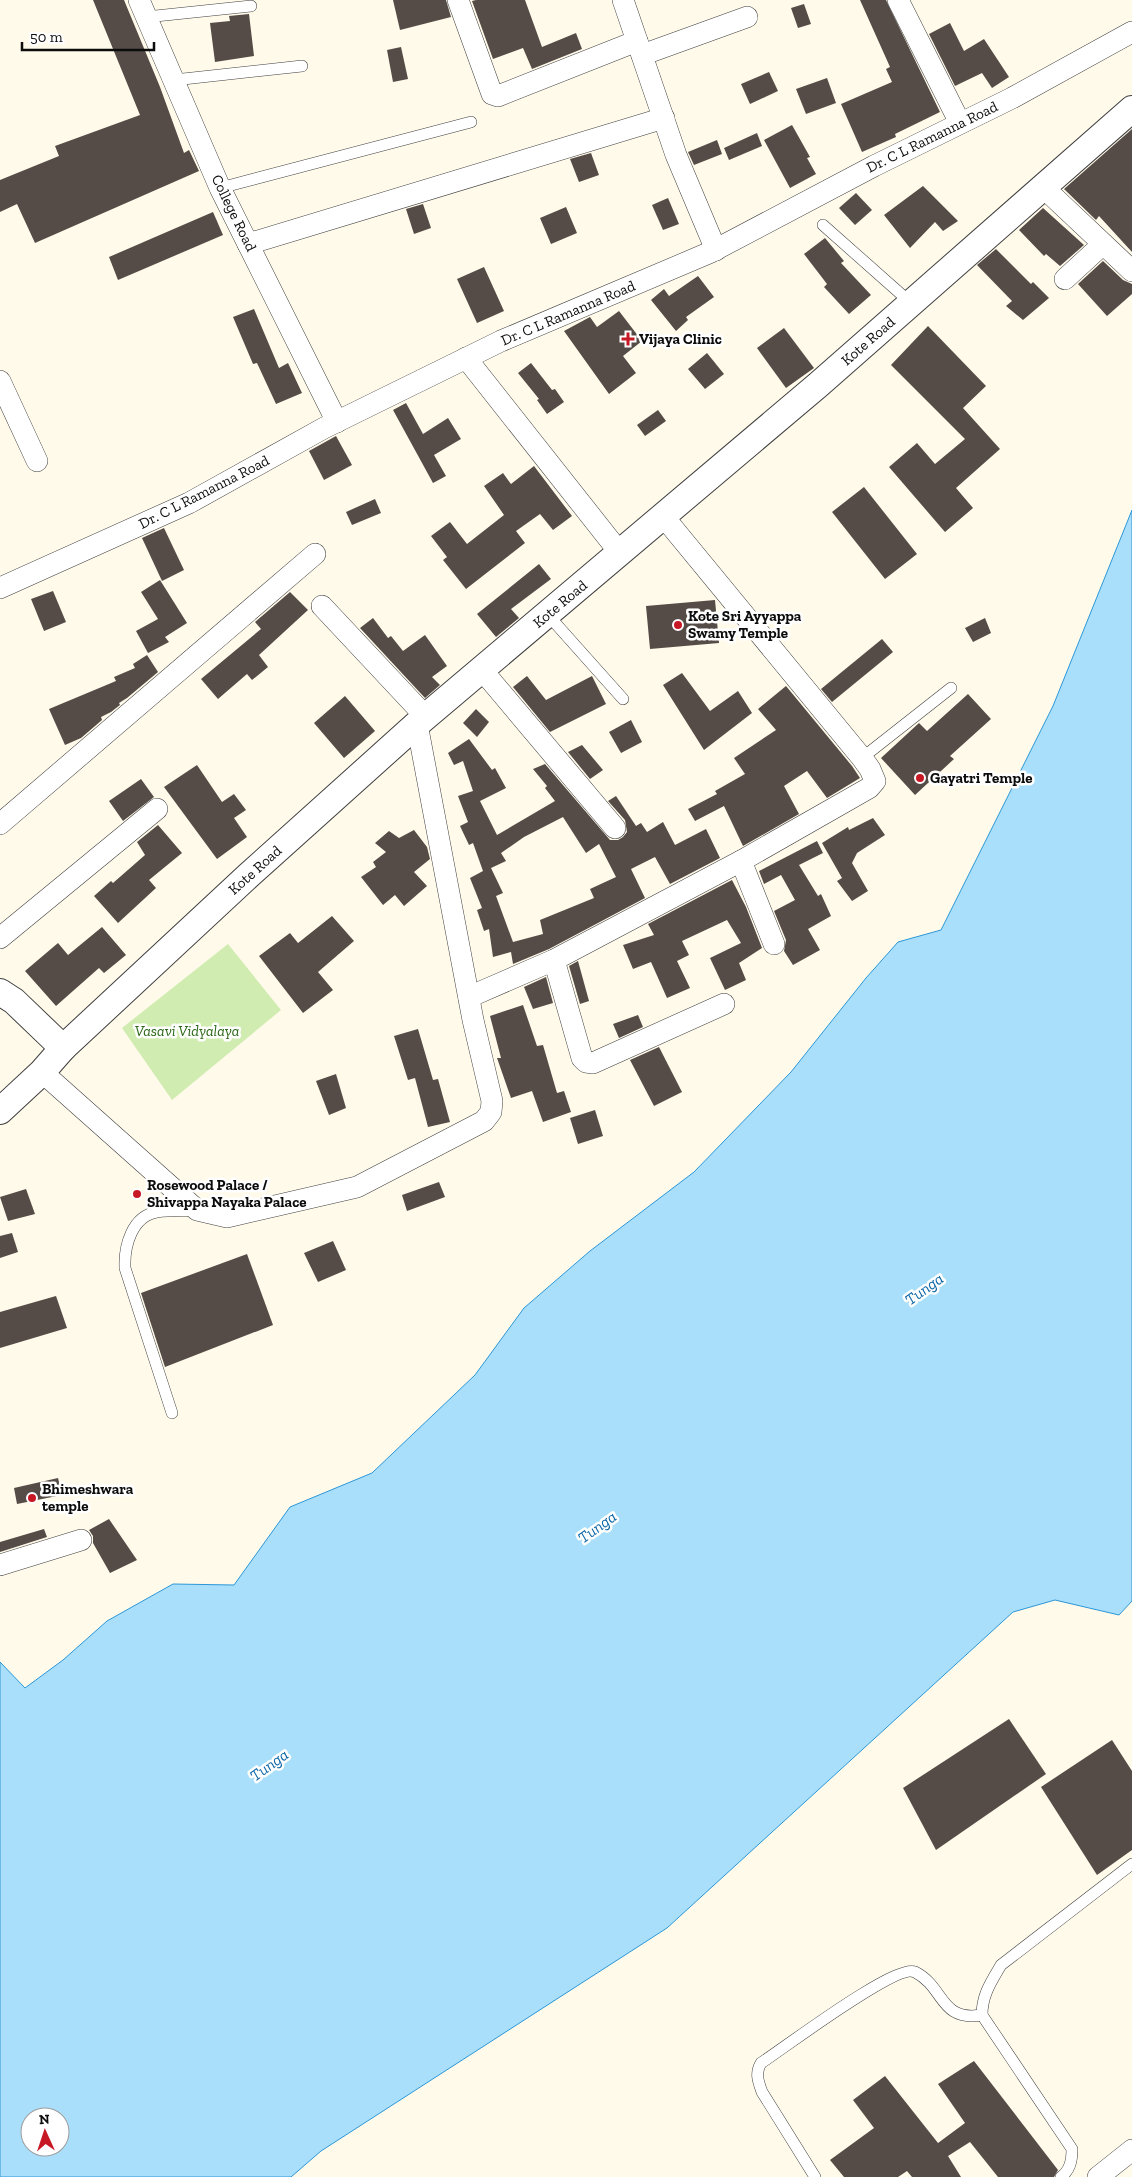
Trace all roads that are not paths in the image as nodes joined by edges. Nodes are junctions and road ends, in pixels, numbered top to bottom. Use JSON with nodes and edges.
{"nodes":[{"id":1,"x":458,"y":0,"type":"edge"},
{"id":2,"x":623,"y":0,"type":"edge"},
{"id":3,"x":898,"y":0,"type":"edge"},
{"id":4,"x":251,"y":6,"type":"dead end"},
{"id":5,"x":143,"y":9,"type":"edge"},
{"id":6,"x":747,"y":17,"type":"dead end"},
{"id":7,"x":1132,"y":32,"type":"edge"},
{"id":8,"x":640,"y":48,"type":"junction"},
{"id":9,"x":302,"y":66,"type":"dead end"},
{"id":10,"x":174,"y":80,"type":"junction"},
{"id":11,"x":1132,"y":108,"type":"edge"},
{"id":12,"x":664,"y":118,"type":"junction"},
{"id":13,"x":472,"y":122,"type":"dead end"},
{"id":14,"x":960,"y":123,"type":"junction"},
{"id":15,"x":1044,"y":186,"type":"junction"},
{"id":16,"x":220,"y":188,"type":"junction"},
{"id":17,"x":823,"y":225,"type":"dead end"},
{"id":18,"x":248,"y":244,"type":"junction"},
{"id":19,"x":1104,"y":244,"type":"junction"},
{"id":20,"x":716,"y":250,"type":"junction"},
{"id":21,"x":1132,"y":270,"type":"edge"},
{"id":22,"x":1065,"y":279,"type":"dead end"},
{"id":23,"x":911,"y":303,"type":"junction"},
{"id":24,"x":466,"y":358,"type":"junction"},
{"id":25,"x":0,"y":381,"type":"edge"},
{"id":26,"x":337,"y":422,"type":"junction"},
{"id":27,"x":37,"y":461,"type":"dead end"},
{"id":28,"x":663,"y":516,"type":"junction"},
{"id":29,"x":620,"y":553,"type":"junction"},
{"id":30,"x":315,"y":554,"type":"dead end"},
{"id":31,"x":0,"y":588,"type":"edge"},
{"id":32,"x":322,"y":606,"type":"dead end"},
{"id":33,"x":548,"y":614,"type":"junction"},
{"id":34,"x":482,"y":670,"type":"junction"},
{"id":35,"x":951,"y":688,"type":"dead end"},
{"id":36,"x":623,"y":699,"type":"dead end"},
{"id":37,"x":421,"y":721,"type":"junction"},
{"id":38,"x":862,"y":758,"type":"junction"},
{"id":39,"x":157,"y":809,"type":"dead end"},
{"id":40,"x":0,"y":824,"type":"edge"},
{"id":41,"x":615,"y":828,"type":"dead end"},
{"id":42,"x":741,"y":861,"type":"junction"},
{"id":43,"x":0,"y":938,"type":"edge"},
{"id":44,"x":774,"y":944,"type":"dead end"},
{"id":45,"x":554,"y":960,"type":"junction"},
{"id":46,"x":0,"y":992,"type":"edge"},
{"id":47,"x":469,"y":997,"type":"junction"},
{"id":48,"x":724,"y":1004,"type":"dead end"},
{"id":49,"x":63,"y":1048,"type":"junction"},
{"id":50,"x":42,"y":1072,"type":"junction"},
{"id":51,"x":0,"y":1112,"type":"edge"},
{"id":52,"x":197,"y":1210,"type":"junction"},
{"id":53,"x":172,"y":1413,"type":"dead end"},
{"id":54,"x":81,"y":1540,"type":"dead end"},
{"id":55,"x":0,"y":1565,"type":"edge"},
{"id":56,"x":1132,"y":1864,"type":"edge"},
{"id":57,"x":982,"y":2015,"type":"junction"},
{"id":58,"x":1132,"y":2150,"type":"edge"},
{"id":59,"x":815,"y":2177,"type":"edge"},
{"id":60,"x":1061,"y":2177,"type":"edge"},
{"id":61,"x":1098,"y":2177,"type":"edge"}],
"edges":[{"from":1,"to":8,"type":"street"},
{"from":2,"to":8,"type":"street"},
{"from":3,"to":14,"type":"street"},
{"from":4,"to":5,"type":"lane"},
{"from":5,"to":10,"type":"street","name":"College Road"},
{"from":6,"to":8,"type":"street"},
{"from":7,"to":14,"type":"street","name":"Dr. C L Ramanna Road"},
{"from":8,"to":12,"type":"street"},
{"from":9,"to":10,"type":"lane"},
{"from":10,"to":16,"type":"street","name":"College Road"},
{"from":11,"to":15,"type":"street","name":"Kote Road"},
{"from":12,"to":18,"type":"street"},
{"from":12,"to":20,"type":"street"},
{"from":13,"to":16,"type":"lane"},
{"from":14,"to":20,"type":"street","name":"Dr. C L Ramanna Road"},
{"from":15,"to":19,"type":"street"},
{"from":15,"to":23,"type":"street","name":"Kote Road"},
{"from":16,"to":18,"type":"street","name":"College Road"},
{"from":17,"to":23,"type":"lane"},
{"from":18,"to":26,"type":"street","name":"College Road"},
{"from":19,"to":21,"type":"street"},
{"from":19,"to":22,"type":"street"},
{"from":20,"to":24,"type":"street","name":"Dr. C L Ramanna Road"},
{"from":23,"to":28,"type":"street","name":"Kote Road"},
{"from":24,"to":26,"type":"street","name":"Dr. C L Ramanna Road"},
{"from":24,"to":29,"type":"street"},
{"from":25,"to":27,"type":"street"},
{"from":26,"to":31,"type":"street","name":"Dr. C L Ramanna Road"},
{"from":28,"to":29,"type":"street","name":"Kote Road"},
{"from":28,"to":38,"type":"street"},
{"from":29,"to":33,"type":"street","name":"Kote Road"},
{"from":30,"to":40,"type":"street"},
{"from":32,"to":37,"type":"street"},
{"from":33,"to":34,"type":"street","name":"Kote Road"},
{"from":33,"to":36,"type":"lane"},
{"from":34,"to":37,"type":"street","name":"Kote Road"},
{"from":34,"to":41,"type":"street"},
{"from":35,"to":38,"type":"lane"},
{"from":37,"to":47,"type":"street"},
{"from":37,"to":49,"type":"street","name":"Kote Road"},
{"from":38,"to":42,"type":"street"},
{"from":39,"to":43,"type":"street"},
{"from":42,"to":44,"type":"street"},
{"from":42,"to":45,"type":"street"},
{"from":45,"to":47,"type":"street"},
{"from":45,"to":48,"type":"street"},
{"from":46,"to":49,"type":"street"},
{"from":47,"to":52,"type":"street"},
{"from":49,"to":50,"type":"street","name":"Kote Road"},
{"from":50,"to":51,"type":"street","name":"Kote Road"},
{"from":50,"to":52,"type":"street"},
{"from":52,"to":53,"type":"lane"},
{"from":54,"to":55,"type":"street"},
{"from":56,"to":57,"type":"lane"},
{"from":57,"to":59,"type":"lane"},
{"from":57,"to":60,"type":"lane"},
{"from":58,"to":61,"type":"street"}]}
